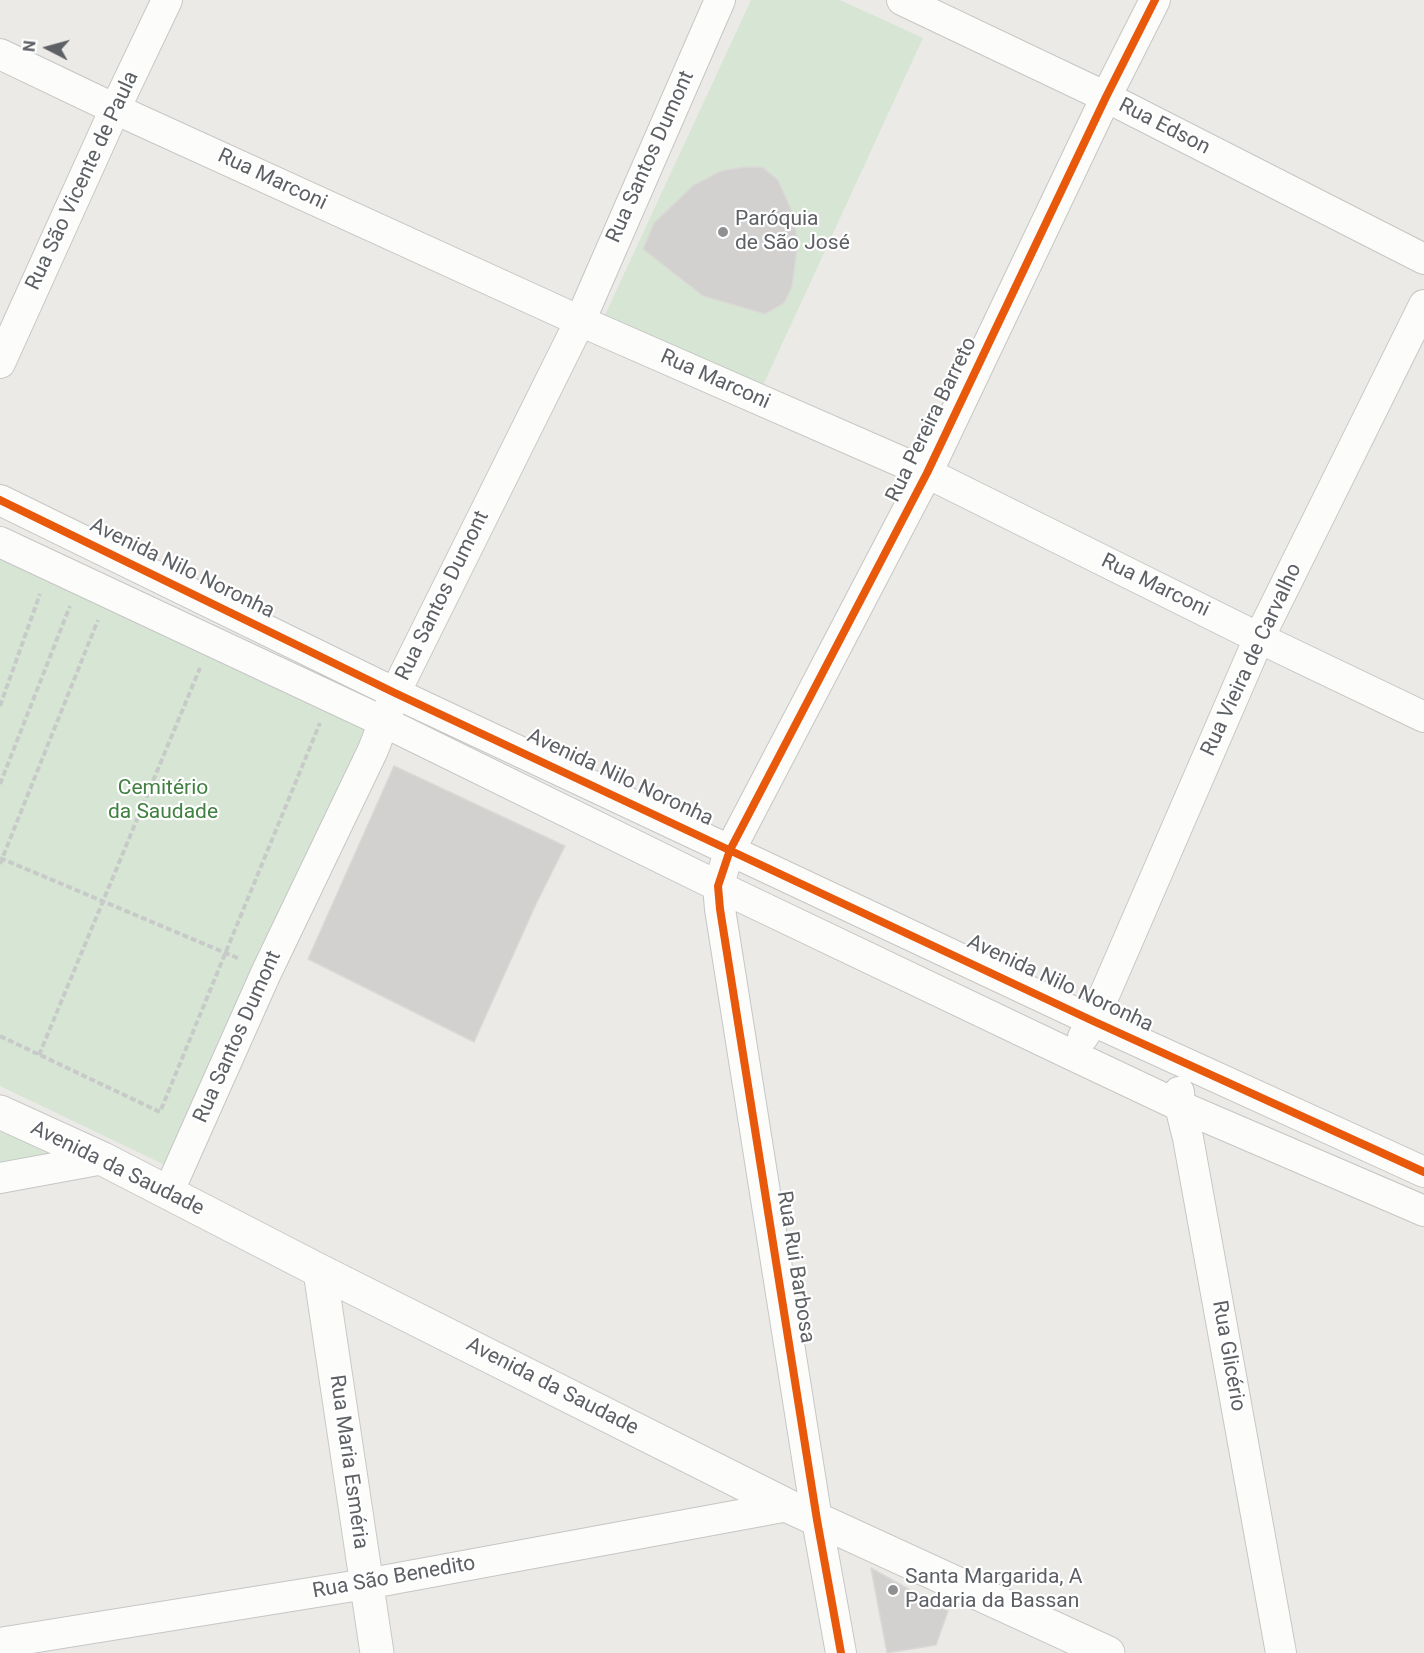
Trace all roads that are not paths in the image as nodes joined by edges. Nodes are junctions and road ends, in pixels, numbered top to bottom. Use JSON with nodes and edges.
{"nodes":[{"id":1,"x":167,"y":0,"type":"edge"},
{"id":2,"x":720,"y":0,"type":"edge"},
{"id":3,"x":902,"y":0,"type":"edge"},
{"id":4,"x":1155,"y":0,"type":"edge"},
{"id":5,"x":0,"y":54,"type":"edge"},
{"id":6,"x":1106,"y":97,"type":"junction"},
{"id":7,"x":115,"y":109,"type":"junction"},
{"id":8,"x":1424,"y":259,"type":"edge"},
{"id":9,"x":1424,"y":305,"type":"edge"},
{"id":10,"x":580,"y":321,"type":"junction"},
{"id":11,"x":0,"y":363,"type":"edge"},
{"id":12,"x":927,"y":473,"type":"junction"},
{"id":13,"x":0,"y":500,"type":"edge"},
{"id":14,"x":0,"y":542,"type":"edge"},
{"id":15,"x":1259,"y":638,"type":"junction"},
{"id":16,"x":395,"y":693,"type":"junction"},
{"id":17,"x":1424,"y":717,"type":"edge"},
{"id":18,"x":384,"y":722,"type":"junction"},
{"id":19,"x":730,"y":850,"type":"junction"},
{"id":20,"x":718,"y":886,"type":"junction"},
{"id":21,"x":1094,"y":1021,"type":"junction"},
{"id":22,"x":1072,"y":1055,"type":"junction"},
{"id":23,"x":1178,"y":1059,"type":"junction"},
{"id":24,"x":1180,"y":1106,"type":"junction"},
{"id":25,"x":0,"y":1112,"type":"edge"},
{"id":26,"x":103,"y":1159,"type":"junction"},
{"id":27,"x":1424,"y":1172,"type":"edge"},
{"id":28,"x":0,"y":1178,"type":"edge"},
{"id":29,"x":168,"y":1193,"type":"junction"},
{"id":30,"x":1424,"y":1211,"type":"edge"},
{"id":31,"x":320,"y":1270,"type":"junction"},
{"id":32,"x":788,"y":1506,"type":"junction"},
{"id":33,"x":817,"y":1520,"type":"junction"},
{"id":34,"x":366,"y":1584,"type":"junction"},
{"id":35,"x":0,"y":1643,"type":"edge"},
{"id":36,"x":377,"y":1653,"type":"edge"},
{"id":37,"x":841,"y":1653,"type":"edge"},
{"id":38,"x":1108,"y":1653,"type":"edge"},
{"id":39,"x":1281,"y":1653,"type":"edge"}],
"edges":[{"from":1,"to":7,"type":"street","name":"Rua São Vicente de Paula"},
{"from":2,"to":10,"type":"street","name":"Rua Santos Dumont"},
{"from":3,"to":6,"type":"street","name":"Rua Edson"},
{"from":4,"to":6,"type":"street","name":"Rua Pereira Barreto"},
{"from":5,"to":7,"type":"street","name":"Rua Marconi"},
{"from":6,"to":8,"type":"street","name":"Rua Edson"},
{"from":6,"to":12,"type":"street","name":"Rua Pereira Barreto"},
{"from":7,"to":10,"type":"street","name":"Rua Marconi"},
{"from":7,"to":11,"type":"street","name":"Rua São Vicente de Paula"},
{"from":9,"to":15,"type":"street","name":"Rua Vieira de Carvalho"},
{"from":10,"to":12,"type":"street","name":"Rua Marconi"},
{"from":10,"to":16,"type":"street","name":"Rua Santos Dumont"},
{"from":12,"to":15,"type":"street","name":"Rua Marconi"},
{"from":12,"to":19,"type":"street","name":"Rua Pereira Barreto"},
{"from":13,"to":16,"type":"street","name":"Avenida Nilo Noronha"},
{"from":14,"to":18,"type":"street"},
{"from":15,"to":17,"type":"street","name":"Rua Marconi"},
{"from":15,"to":21,"type":"street","name":"Rua Vieira de Carvalho"},
{"from":16,"to":18,"type":"street","name":"Rua Santos Dumont"},
{"from":16,"to":19,"type":"street","name":"Avenida Nilo Noronha"},
{"from":18,"to":20,"type":"street"},
{"from":18,"to":29,"type":"street","name":"Rua Santos Dumont"},
{"from":19,"to":20,"type":"street","name":"Rua Pereira Barreto"},
{"from":19,"to":21,"type":"street","name":"Avenida Nilo Noronha"},
{"from":20,"to":22,"type":"street"},
{"from":20,"to":33,"type":"street","name":"Rua Rui Barbosa"},
{"from":21,"to":22,"type":"street","name":"Rua Vieira de Carvalho"},
{"from":21,"to":23,"type":"street","name":"Avenida Nilo Noronha"},
{"from":22,"to":24,"type":"street"},
{"from":23,"to":24,"type":"street","name":"Rua Glicério"},
{"from":23,"to":27,"type":"street","name":"Avenida Nilo Noronha"},
{"from":24,"to":30,"type":"street"},
{"from":24,"to":39,"type":"street","name":"Rua Glicério"},
{"from":25,"to":26,"type":"main road","name":"Avenida da Saudade"},
{"from":26,"to":28,"type":"street"},
{"from":26,"to":29,"type":"main road","name":"Avenida da Saudade"},
{"from":29,"to":31,"type":"main road","name":"Avenida da Saudade"},
{"from":31,"to":32,"type":"main road","name":"Avenida da Saudade"},
{"from":31,"to":34,"type":"main road","name":"Rua Maria Esméria"},
{"from":32,"to":33,"type":"main road","name":"Avenida da Saudade"},
{"from":32,"to":34,"type":"street","name":"Rua São Benedito"},
{"from":33,"to":37,"type":"street","name":"Rua Rui Barbosa"},
{"from":33,"to":38,"type":"main road","name":"Avenida da Saudade"},
{"from":34,"to":35,"type":"street","name":"Rua São Benedito"},
{"from":34,"to":36,"type":"main road","name":"Rua Maria Esméria"}]}
